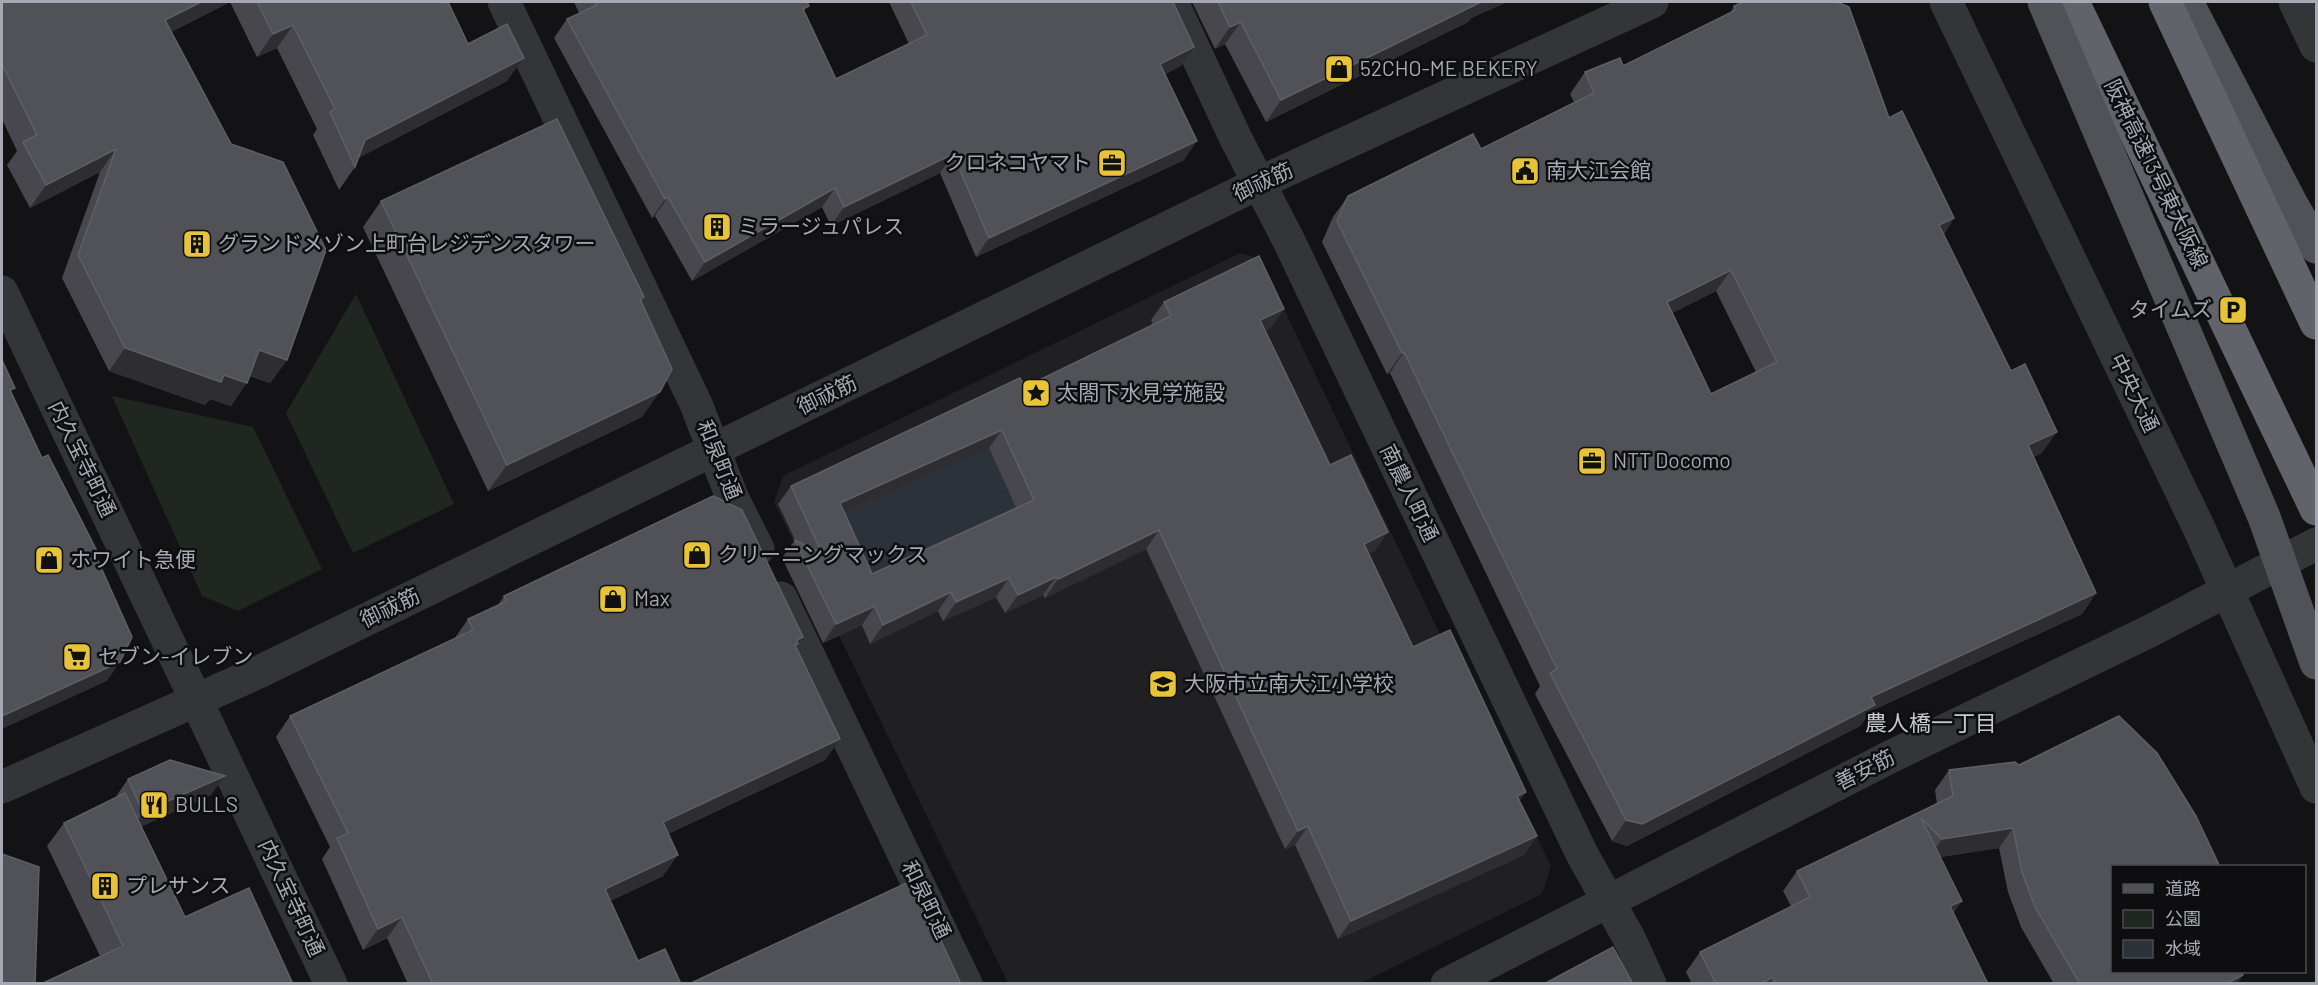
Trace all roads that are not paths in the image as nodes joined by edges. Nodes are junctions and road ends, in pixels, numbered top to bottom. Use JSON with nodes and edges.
{"nodes":[{"id":1,"x":504,"y":2,"type":"edge"},
{"id":2,"x":1172,"y":2,"type":"edge"},
{"id":3,"x":1652,"y":2,"type":"edge"},
{"id":4,"x":1946,"y":2,"type":"edge"},
{"id":5,"x":2044,"y":2,"type":"edge"},
{"id":6,"x":2073,"y":2,"type":"edge"},
{"id":7,"x":2165,"y":2,"type":"edge"},
{"id":8,"x":2187,"y":2,"type":"edge"},
{"id":9,"x":2295,"y":2,"type":"edge"},
{"id":10,"x":2316,"y":46,"type":"edge"},
{"id":11,"x":1259,"y":183,"type":"junction"},
{"id":12,"x":2316,"y":247,"type":"edge"},
{"id":13,"x":2,"y":292,"type":"edge"},
{"id":14,"x":2316,"y":323,"type":"edge"},
{"id":15,"x":716,"y":450,"type":"junction"},
{"id":16,"x":2316,"y":508,"type":"edge"},
{"id":17,"x":2316,"y":544,"type":"edge"},
{"id":18,"x":2227,"y":590,"type":"junction"},
{"id":19,"x":2316,"y":663,"type":"edge"},
{"id":20,"x":198,"y":701,"type":"junction"},
{"id":21,"x":2,"y":787,"type":"edge"},
{"id":22,"x":2316,"y":787,"type":"edge"},
{"id":23,"x":1608,"y":903,"type":"junction"},
{"id":24,"x":331,"y":984,"type":"edge"},
{"id":25,"x":966,"y":984,"type":"edge"},
{"id":26,"x":1447,"y":984,"type":"edge"},
{"id":27,"x":1650,"y":984,"type":"edge"}],
"edges":[{"from":1,"to":15,"type":"street","name":"和泉町通"},
{"from":2,"to":11,"type":"street","name":"南農人町通"},
{"from":3,"to":11,"type":"street","name":"御祓筋"},
{"from":4,"to":18,"type":"street","name":"中央大通"},
{"from":5,"to":19,"type":"main road","bridge":true},
{"from":6,"to":16,"type":"highway","name":"阪神高速13号東大阪線"},
{"from":7,"to":14,"type":"highway"},
{"from":8,"to":12,"type":"main road"},
{"from":9,"to":10,"type":"street"},
{"from":11,"to":15,"type":"street","name":"御祓筋"},
{"from":11,"to":23,"type":"street","name":"南農人町通"},
{"from":13,"to":20,"type":"street","name":"内久宝寺町通"},
{"from":15,"to":20,"type":"street","name":"御祓筋"},
{"from":15,"to":25,"type":"street","name":"和泉町通"},
{"from":17,"to":18,"type":"street","name":"善安筋"},
{"from":18,"to":22,"type":"street","name":"中央大通"},
{"from":18,"to":23,"type":"street","name":"善安筋"},
{"from":20,"to":21,"type":"street","name":"御祓筋"},
{"from":20,"to":24,"type":"street","name":"内久宝寺町通"},
{"from":23,"to":26,"type":"street","name":"善安筋"},
{"from":23,"to":27,"type":"street","name":"南農人町通"}]}
